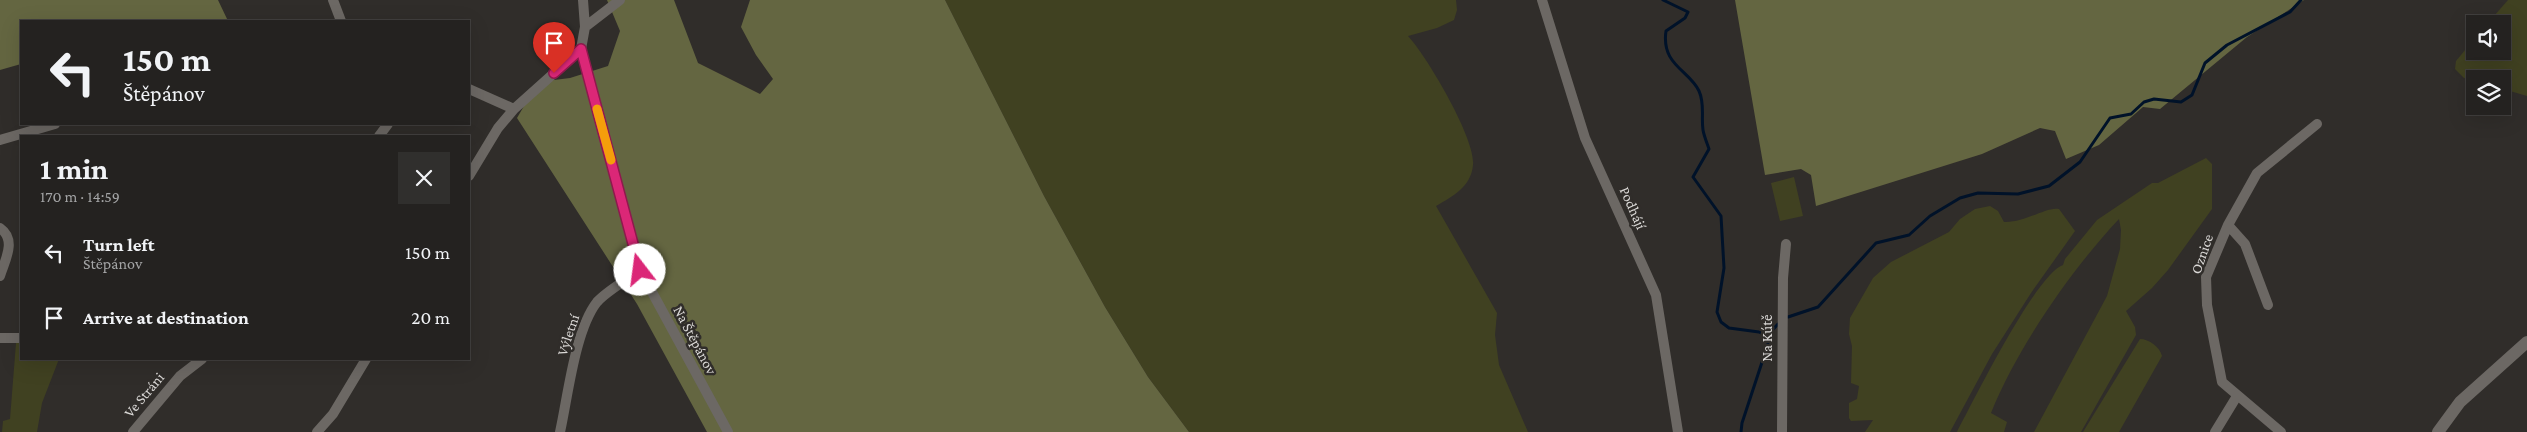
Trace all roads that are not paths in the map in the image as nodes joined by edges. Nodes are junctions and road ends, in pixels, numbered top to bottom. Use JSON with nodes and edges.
{"nodes":[{"id":1,"x":332,"y":0,"type":"edge"},
{"id":2,"x":583,"y":0,"type":"edge"},
{"id":3,"x":620,"y":0,"type":"edge"},
{"id":4,"x":1542,"y":0,"type":"edge"},
{"id":5,"x":341,"y":20,"type":"edge"},
{"id":6,"x":585,"y":27,"type":"junction"},
{"id":7,"x":581,"y":49,"type":"junction"},
{"id":8,"x":470,"y":89,"type":"edge"},
{"id":9,"x":514,"y":109,"type":"junction"},
{"id":10,"x":2317,"y":124,"type":"dead end"},
{"id":11,"x":52,"y":125,"type":"edge"},
{"id":12,"x":0,"y":140,"type":"edge"},
{"id":13,"x":470,"y":174,"type":"edge"},
{"id":14,"x":2228,"y":225,"type":"junction"},
{"id":15,"x":0,"y":228,"type":"edge"},
{"id":16,"x":1786,"y":244,"type":"dead end"},
{"id":17,"x":640,"y":270,"type":"junction"},
{"id":18,"x":0,"y":276,"type":"edge"},
{"id":19,"x":2268,"y":305,"type":"dead end"},
{"id":20,"x":0,"y":338,"type":"edge"},
{"id":21,"x":20,"y":338,"type":"edge"},
{"id":22,"x":2527,"y":342,"type":"edge"},
{"id":23,"x":201,"y":360,"type":"edge"},
{"id":24,"x":365,"y":360,"type":"edge"},
{"id":25,"x":2237,"y":396,"type":"junction"},
{"id":26,"x":133,"y":432,"type":"edge"},
{"id":27,"x":317,"y":432,"type":"edge"},
{"id":28,"x":560,"y":432,"type":"edge"},
{"id":29,"x":728,"y":432,"type":"edge"},
{"id":30,"x":1678,"y":432,"type":"edge"},
{"id":31,"x":1782,"y":432,"type":"edge"},
{"id":32,"x":2214,"y":432,"type":"edge"},
{"id":33,"x":2281,"y":432,"type":"edge"},
{"id":34,"x":2438,"y":432,"type":"edge"}],
"edges":[{"from":1,"to":5,"type":"street"},
{"from":2,"to":6,"type":"street","name":"Na Štěpánov"},
{"from":3,"to":6,"type":"street"},
{"from":4,"to":30,"type":"street","name":"Podhájí"},
{"from":6,"to":7,"type":"street","name":"Na Štěpánov"},
{"from":7,"to":9,"type":"street"},
{"from":7,"to":17,"type":"street","name":"Na Štěpánov"},
{"from":8,"to":9,"type":"street"},
{"from":9,"to":13,"type":"street"},
{"from":10,"to":14,"type":"street","name":"Oznice"},
{"from":11,"to":12,"type":"street"},
{"from":14,"to":19,"type":"street"},
{"from":14,"to":25,"type":"street","name":"Oznice"},
{"from":15,"to":18,"type":"street"},
{"from":16,"to":31,"type":"street","name":"Na Kútě"},
{"from":17,"to":28,"type":"street","name":"Výletní"},
{"from":17,"to":29,"type":"street","name":"Na Štěpánov"},
{"from":20,"to":21,"type":"street"},
{"from":22,"to":34,"type":"street"},
{"from":23,"to":26,"type":"street","name":"Ve Stráni"},
{"from":24,"to":27,"type":"street"},
{"from":25,"to":32,"type":"street"},
{"from":25,"to":33,"type":"street","name":"Oznice"}]}
